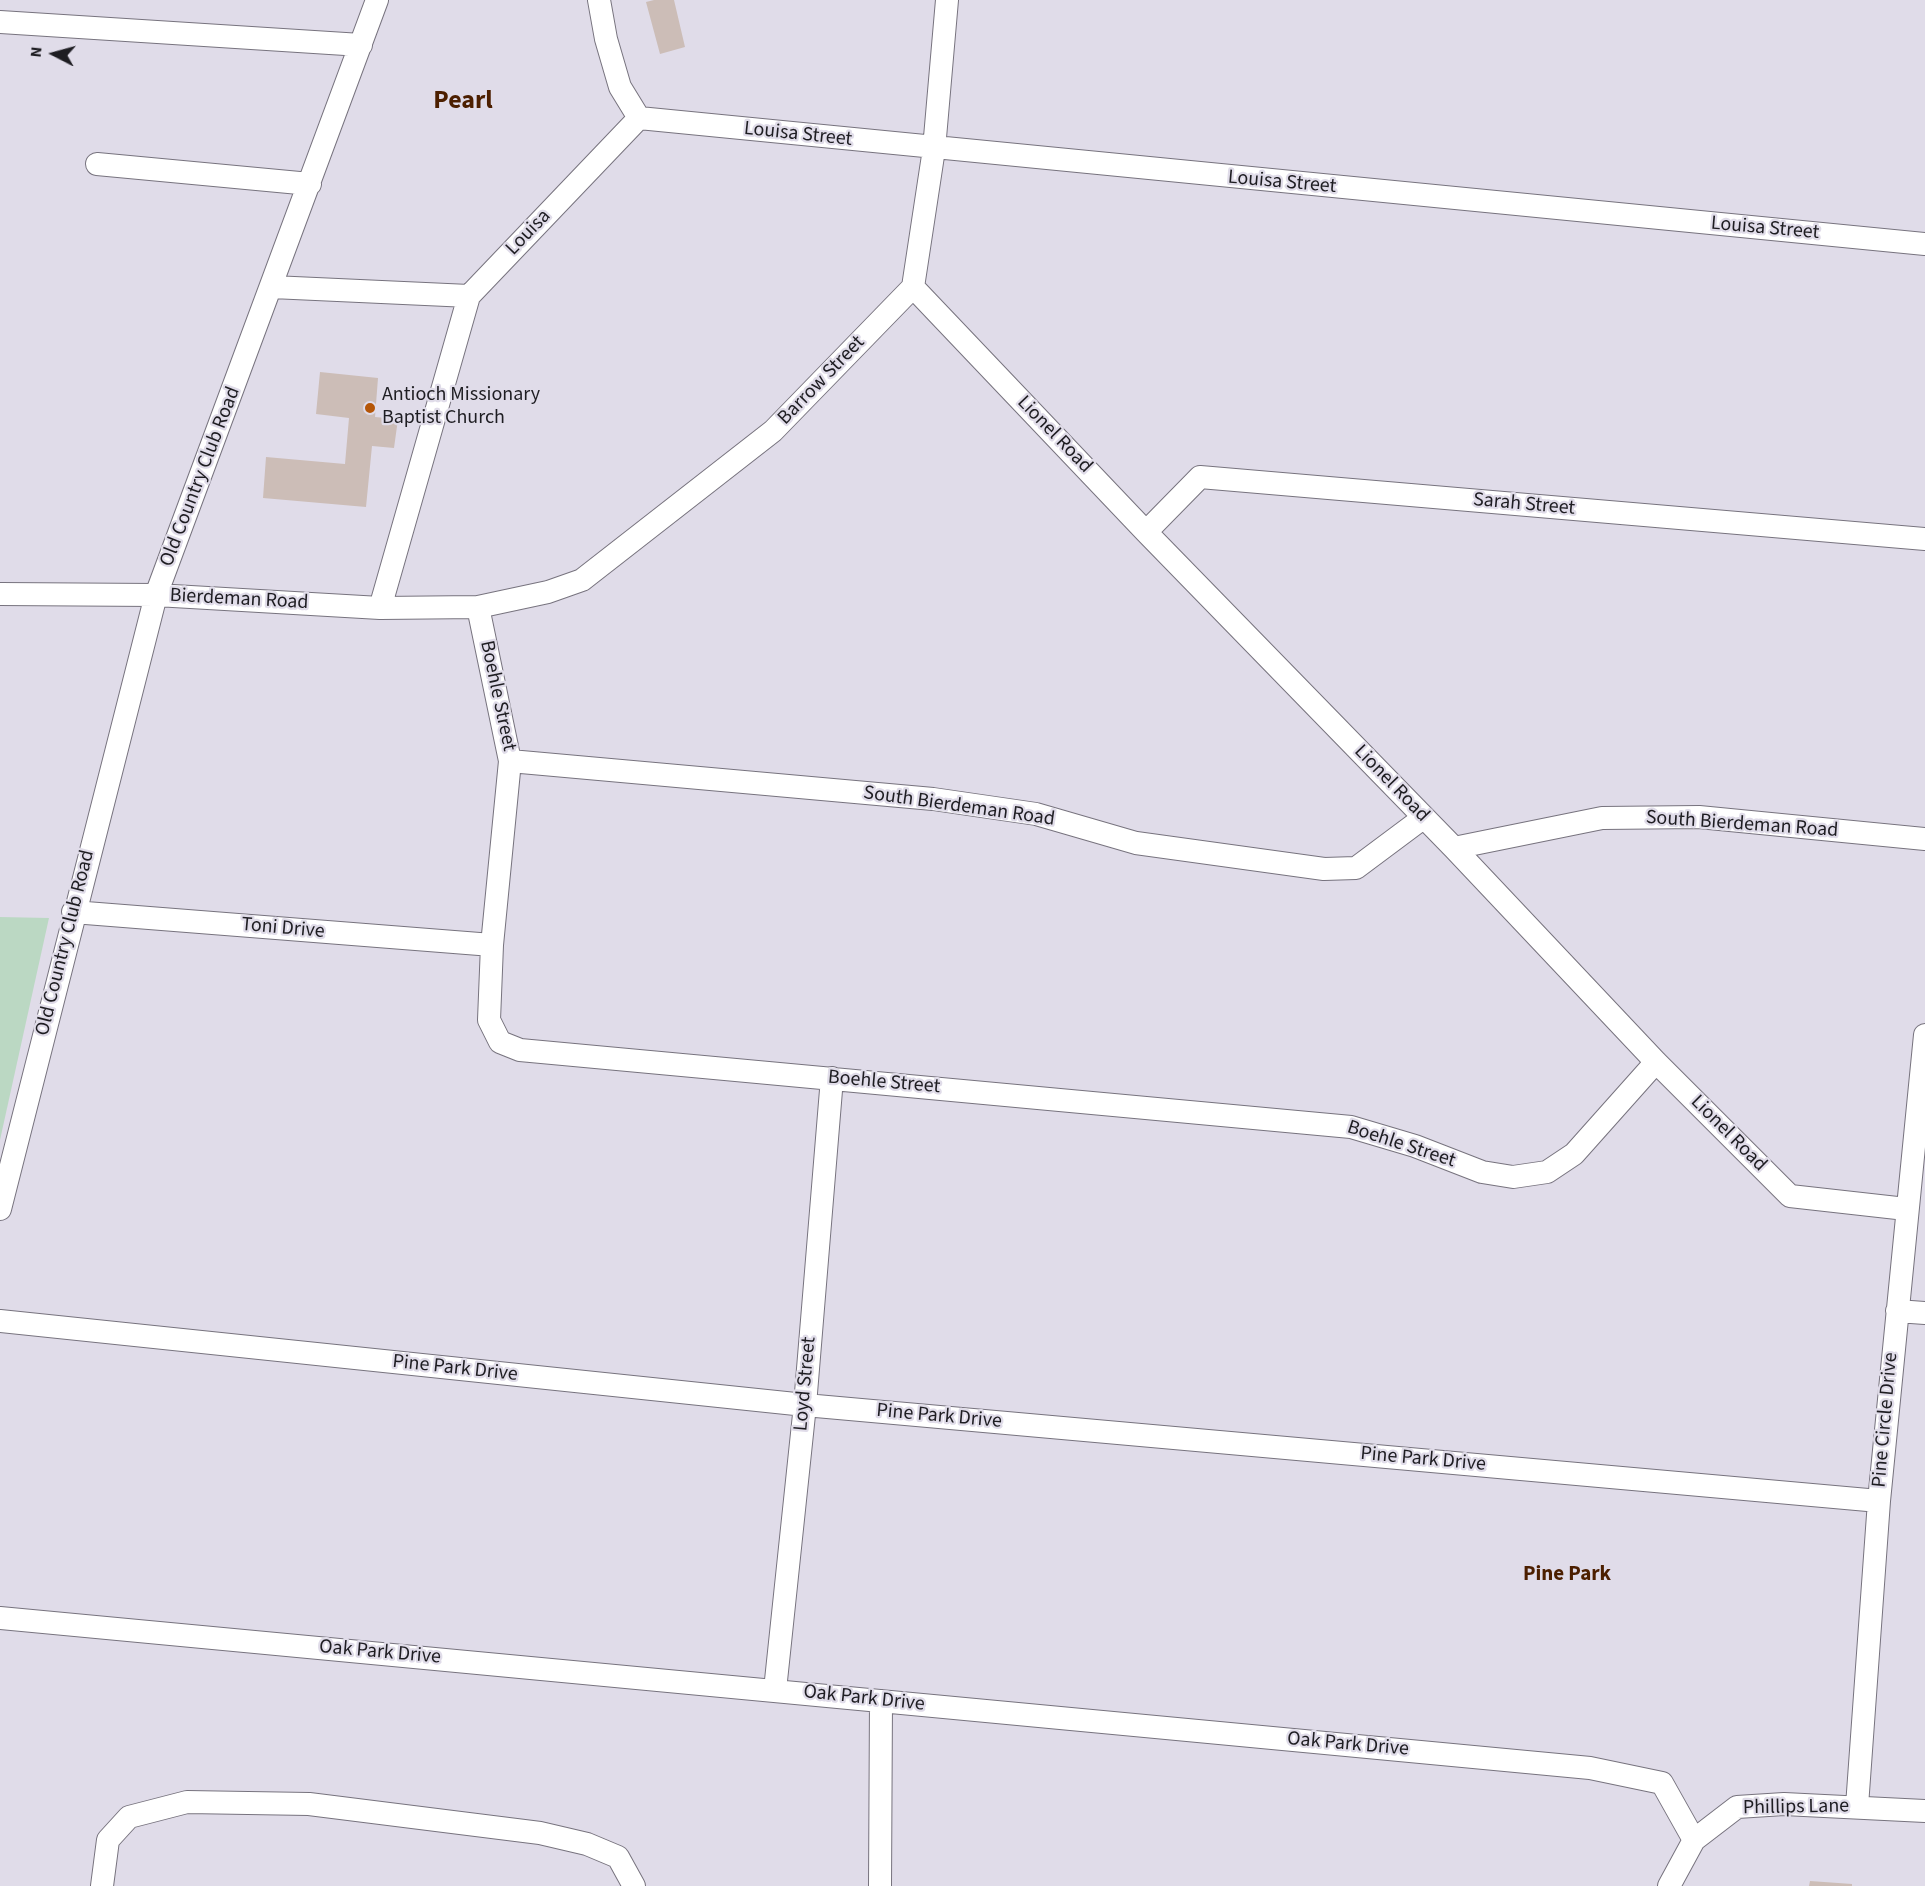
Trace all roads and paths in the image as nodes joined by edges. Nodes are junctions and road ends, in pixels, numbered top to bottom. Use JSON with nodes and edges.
{"nodes":[{"id":1,"x":377,"y":0,"type":"edge"},
{"id":2,"x":599,"y":0,"type":"edge"},
{"id":3,"x":947,"y":0,"type":"edge"},
{"id":4,"x":0,"y":22,"type":"edge"},
{"id":5,"x":361,"y":45,"type":"junction"},
{"id":6,"x":639,"y":118,"type":"junction"},
{"id":7,"x":934,"y":149,"type":"junction"},
{"id":8,"x":97,"y":164,"type":"dead end"},
{"id":9,"x":310,"y":184,"type":"junction"},
{"id":10,"x":1925,"y":244,"type":"edge"},
{"id":11,"x":272,"y":287,"type":"junction"},
{"id":12,"x":913,"y":287,"type":"junction"},
{"id":13,"x":469,"y":297,"type":"junction"},
{"id":14,"x":1146,"y":532,"type":"junction"},
{"id":15,"x":1925,"y":539,"type":"edge"},
{"id":16,"x":0,"y":594,"type":"edge"},
{"id":17,"x":156,"y":595,"type":"junction"},
{"id":18,"x":478,"y":607,"type":"junction"},
{"id":19,"x":380,"y":608,"type":"junction"},
{"id":20,"x":510,"y":761,"type":"junction"},
{"id":21,"x":1423,"y":818,"type":"junction"},
{"id":22,"x":1925,"y":838,"type":"edge"},
{"id":23,"x":1454,"y":848,"type":"junction"},
{"id":24,"x":73,"y":912,"type":"junction"},
{"id":25,"x":492,"y":945,"type":"junction"},
{"id":26,"x":1925,"y":1035,"type":"edge"},
{"id":27,"x":1656,"y":1062,"type":"junction"},
{"id":28,"x":832,"y":1078,"type":"junction"},
{"id":29,"x":0,"y":1209,"type":"edge"},
{"id":30,"x":1906,"y":1209,"type":"junction"},
{"id":31,"x":1897,"y":1311,"type":"junction"},
{"id":32,"x":1925,"y":1313,"type":"edge"},
{"id":33,"x":0,"y":1321,"type":"edge"},
{"id":34,"x":805,"y":1405,"type":"junction"},
{"id":35,"x":1879,"y":1501,"type":"junction"},
{"id":36,"x":0,"y":1618,"type":"edge"},
{"id":37,"x":775,"y":1690,"type":"junction"},
{"id":38,"x":881,"y":1701,"type":"junction"},
{"id":39,"x":1857,"y":1806,"type":"junction"},
{"id":40,"x":1925,"y":1811,"type":"edge"},
{"id":41,"x":1694,"y":1840,"type":"junction"},
{"id":42,"x":102,"y":1886,"type":"edge"},
{"id":43,"x":634,"y":1886,"type":"edge"},
{"id":44,"x":880,"y":1886,"type":"edge"},
{"id":45,"x":1669,"y":1886,"type":"edge"}],
"edges":[{"from":1,"to":5,"type":"street","name":"Old Country Club Road"},
{"from":2,"to":6,"type":"street"},
{"from":3,"to":7,"type":"street"},
{"from":4,"to":5,"type":"street"},
{"from":5,"to":9,"type":"street","name":"Old Country Club Road"},
{"from":6,"to":7,"type":"street","name":"Louisa Street"},
{"from":6,"to":13,"type":"street","name":"Louisa"},
{"from":7,"to":10,"type":"street","name":"Louisa Street"},
{"from":7,"to":12,"type":"street"},
{"from":8,"to":9,"type":"street"},
{"from":9,"to":11,"type":"street","name":"Old Country Club Road"},
{"from":11,"to":13,"type":"street"},
{"from":11,"to":17,"type":"street","name":"Old Country Club Road"},
{"from":12,"to":14,"type":"street","name":"Lionel Road"},
{"from":12,"to":18,"type":"street","name":"Barrow Street"},
{"from":13,"to":19,"type":"street"},
{"from":14,"to":15,"type":"street","name":"Sarah Street"},
{"from":14,"to":21,"type":"street","name":"Lionel Road"},
{"from":16,"to":17,"type":"street","name":"Bierdeman Road"},
{"from":17,"to":19,"type":"street","name":"Bierdeman Road"},
{"from":17,"to":24,"type":"street","name":"Old Country Club Road"},
{"from":18,"to":19,"type":"street","name":"Bierdeman Road"},
{"from":18,"to":20,"type":"street","name":"Boehle Street"},
{"from":20,"to":21,"type":"street","name":"South Bierdeman Road"},
{"from":20,"to":25,"type":"street","name":"Boehle Street"},
{"from":21,"to":23,"type":"street","name":"Lionel Road"},
{"from":22,"to":23,"type":"street","name":"South Bierdeman Road"},
{"from":23,"to":27,"type":"street","name":"Lionel Road"},
{"from":24,"to":25,"type":"street","name":"Toni Drive"},
{"from":24,"to":29,"type":"street","name":"Old Country Club Road"},
{"from":25,"to":28,"type":"street","name":"Boehle Street"},
{"from":26,"to":30,"type":"street","name":"Pine Circle Drive"},
{"from":27,"to":28,"type":"street","name":"Boehle Street"},
{"from":27,"to":30,"type":"street","name":"Lionel Road"},
{"from":28,"to":34,"type":"street","name":"Loyd Street"},
{"from":30,"to":31,"type":"street","name":"Pine Circle Drive"},
{"from":31,"to":32,"type":"street"},
{"from":31,"to":35,"type":"street","name":"Pine Circle Drive"},
{"from":33,"to":34,"type":"street","name":"Pine Park Drive"},
{"from":34,"to":35,"type":"street","name":"Pine Park Drive"},
{"from":34,"to":37,"type":"street","name":"Loyd Street"},
{"from":35,"to":39,"type":"street","name":"Pine Circle Drive"},
{"from":36,"to":37,"type":"street","name":"Oak Park Drive"},
{"from":37,"to":38,"type":"street","name":"Oak Park Drive"},
{"from":38,"to":41,"type":"street","name":"Oak Park Drive"},
{"from":38,"to":44,"type":"street"},
{"from":39,"to":40,"type":"street","name":"Phillips Lane"},
{"from":39,"to":41,"type":"street","name":"Phillips Lane"},
{"from":41,"to":45,"type":"street","name":"Phillips Lane"},
{"from":42,"to":43,"type":"street"}]}
